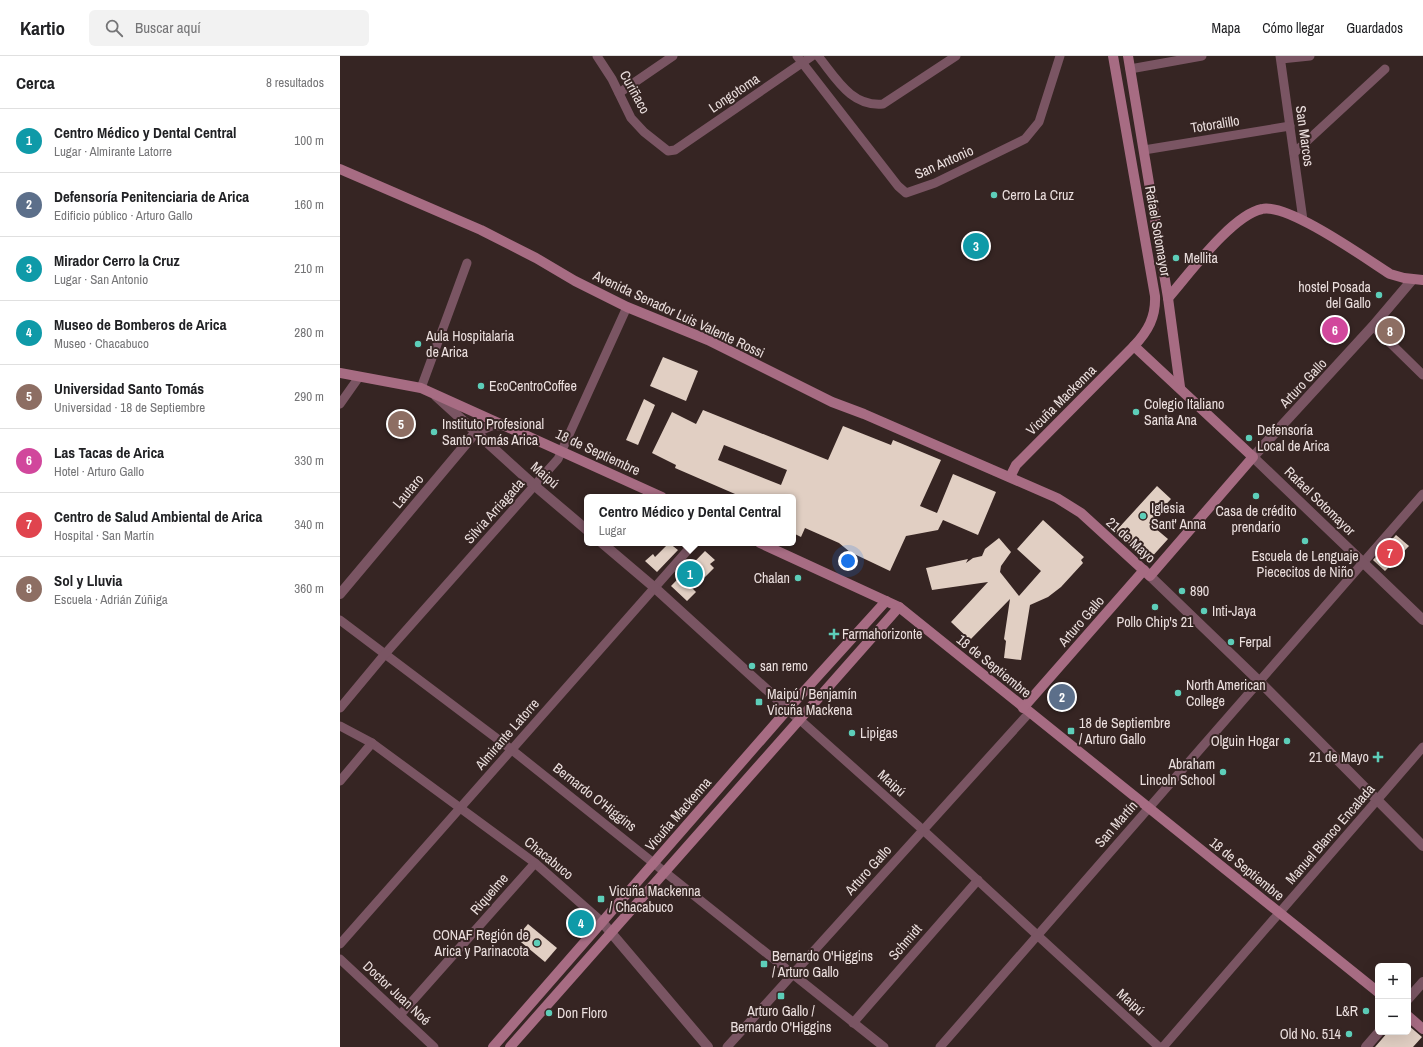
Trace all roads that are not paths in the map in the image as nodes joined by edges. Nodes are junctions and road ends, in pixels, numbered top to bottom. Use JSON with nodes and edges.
{"nodes":[{"id":1,"x":596,"y":56,"type":"edge"},
{"id":2,"x":673,"y":56,"type":"edge"},
{"id":3,"x":797,"y":56,"type":"edge"},
{"id":4,"x":812,"y":56,"type":"edge"},
{"id":5,"x":818,"y":56,"type":"edge"},
{"id":6,"x":956,"y":56,"type":"edge"},
{"id":7,"x":1060,"y":56,"type":"edge"},
{"id":8,"x":1113,"y":56,"type":"edge"},
{"id":9,"x":1128,"y":56,"type":"edge"},
{"id":10,"x":1202,"y":56,"type":"edge"},
{"id":11,"x":1310,"y":56,"type":"edge"},
{"id":12,"x":1280,"y":58,"type":"edge"},
{"id":13,"x":802,"y":64,"type":"junction"},
{"id":14,"x":1130,"y":69,"type":"junction"},
{"id":15,"x":1385,"y":69,"type":"dead end"},
{"id":16,"x":619,"y":93,"type":"junction"},
{"id":17,"x":1290,"y":126,"type":"junction"},
{"id":18,"x":1144,"y":150,"type":"junction"},
{"id":19,"x":670,"y":152,"type":"joint"},
{"id":20,"x":1294,"y":153,"type":"junction"},
{"id":21,"x":340,"y":169,"type":"edge"},
{"id":22,"x":1303,"y":220,"type":"junction"},
{"id":23,"x":467,"y":263,"type":"dead end"},
{"id":24,"x":1412,"y":280,"type":"junction"},
{"id":25,"x":1423,"y":280,"type":"edge"},
{"id":26,"x":1153,"y":287,"type":"junction"},
{"id":27,"x":1168,"y":298,"type":"junction"},
{"id":28,"x":628,"y":307,"type":"junction"},
{"id":29,"x":1373,"y":326,"type":"junction"},
{"id":30,"x":1134,"y":346,"type":"junction"},
{"id":31,"x":340,"y":373,"type":"edge"},
{"id":32,"x":1423,"y":375,"type":"edge"},
{"id":33,"x":359,"y":377,"type":"junction"},
{"id":34,"x":421,"y":388,"type":"junction"},
{"id":35,"x":1180,"y":388,"type":"junction"},
{"id":36,"x":432,"y":392,"type":"junction"},
{"id":37,"x":340,"y":404,"type":"edge"},
{"id":38,"x":507,"y":426,"type":"junction"},
{"id":39,"x":476,"y":432,"type":"junction"},
{"id":40,"x":563,"y":451,"type":"junction"},
{"id":41,"x":1254,"y":457,"type":"junction"},
{"id":42,"x":1010,"y":477,"type":"junction"},
{"id":43,"x":535,"y":486,"type":"junction"},
{"id":44,"x":656,"y":494,"type":"edge"},
{"id":45,"x":1423,"y":494,"type":"edge"},
{"id":46,"x":584,"y":527,"type":"edge"},
{"id":47,"x":606,"y":546,"type":"edge"},
{"id":48,"x":691,"y":546,"type":"edge"},
{"id":49,"x":767,"y":546,"type":"edge"},
{"id":50,"x":1363,"y":562,"type":"junction"},
{"id":51,"x":1147,"y":573,"type":"junction"},
{"id":52,"x":655,"y":588,"type":"junction"},
{"id":53,"x":340,"y":594,"type":"edge"},
{"id":54,"x":886,"y":601,"type":"junction"},
{"id":55,"x":899,"y":607,"type":"junction"},
{"id":56,"x":340,"y":620,"type":"edge"},
{"id":57,"x":1423,"y":620,"type":"edge"},
{"id":58,"x":385,"y":654,"type":"junction"},
{"id":59,"x":1259,"y":681,"type":"junction"},
{"id":60,"x":340,"y":708,"type":"edge"},
{"id":61,"x":788,"y":710,"type":"junction"},
{"id":62,"x":1026,"y":710,"type":"junction"},
{"id":63,"x":799,"y":719,"type":"junction"},
{"id":64,"x":340,"y":726,"type":"edge"},
{"id":65,"x":372,"y":743,"type":"junction"},
{"id":66,"x":1423,"y":747,"type":"edge"},
{"id":67,"x":512,"y":750,"type":"junction"},
{"id":68,"x":340,"y":781,"type":"edge"},
{"id":69,"x":1378,"y":800,"type":"junction"},
{"id":70,"x":460,"y":808,"type":"junction"},
{"id":71,"x":1148,"y":808,"type":"junction"},
{"id":72,"x":923,"y":830,"type":"junction"},
{"id":73,"x":1423,"y":846,"type":"edge"},
{"id":74,"x":535,"y":863,"type":"junction"},
{"id":75,"x":655,"y":863,"type":"junction"},
{"id":76,"x":665,"y":872,"type":"junction"},
{"id":77,"x":978,"y":880,"type":"junction"},
{"id":78,"x":1279,"y":913,"type":"junction"},
{"id":79,"x":602,"y":922,"type":"junction"},
{"id":80,"x":611,"y":933,"type":"junction"},
{"id":81,"x":1037,"y":935,"type":"junction"},
{"id":82,"x":340,"y":944,"type":"edge"},
{"id":83,"x":340,"y":959,"type":"edge"},
{"id":84,"x":793,"y":974,"type":"junction"},
{"id":85,"x":1423,"y":982,"type":"edge"},
{"id":86,"x":1375,"y":990,"type":"edge"},
{"id":87,"x":1411,"y":996,"type":"edge"},
{"id":88,"x":400,"y":1015,"type":"junction"},
{"id":89,"x":1411,"y":1018,"type":"edge"},
{"id":90,"x":853,"y":1023,"type":"junction"},
{"id":91,"x":1423,"y":1028,"type":"edge"},
{"id":92,"x":1376,"y":1035,"type":"edge"},
{"id":93,"x":434,"y":1047,"type":"edge"},
{"id":94,"x":493,"y":1047,"type":"edge"},
{"id":95,"x":510,"y":1047,"type":"edge"},
{"id":96,"x":708,"y":1047,"type":"edge"},
{"id":97,"x":727,"y":1047,"type":"edge"},
{"id":98,"x":884,"y":1047,"type":"edge"},
{"id":99,"x":940,"y":1047,"type":"edge"},
{"id":100,"x":1159,"y":1047,"type":"edge"},
{"id":101,"x":1163,"y":1047,"type":"edge"},
{"id":102,"x":1366,"y":1047,"type":"edge"}],
"edges":[{"from":1,"to":16,"type":"street","name":"Curiñaco"},
{"from":2,"to":16,"type":"street"},
{"from":3,"to":13,"type":"street","name":"San Antonio"},
{"from":4,"to":13,"type":"street","name":"Longotoma"},
{"from":5,"to":6,"type":"street"},
{"from":7,"to":13,"type":"street","name":"San Antonio"},
{"from":8,"to":26,"type":"main road","name":"Rafael Sotomayor"},
{"from":9,"to":14,"type":"main road","name":"Rafael Sotomayor"},
{"from":10,"to":14,"type":"street"},
{"from":11,"to":12,"type":"street"},
{"from":12,"to":17,"type":"street","name":"San Marcos"},
{"from":13,"to":19,"type":"street","name":"Longotoma"},
{"from":14,"to":18,"type":"main road","name":"Rafael Sotomayor"},
{"from":15,"to":20,"type":"street"},
{"from":16,"to":19,"type":"street","name":"Curiñaco"},
{"from":17,"to":18,"type":"street","name":"Totoralillo"},
{"from":17,"to":20,"type":"street","name":"San Marcos"},
{"from":18,"to":27,"type":"main road","name":"Rafael Sotomayor"},
{"from":20,"to":22,"type":"street","name":"San Marcos"},
{"from":21,"to":28,"type":"main road","name":"Avenida Senador Luis Valente Rossi"},
{"from":22,"to":24,"type":"main road"},
{"from":22,"to":27,"type":"main road"},
{"from":23,"to":34,"type":"street"},
{"from":24,"to":25,"type":"main road"},
{"from":24,"to":29,"type":"street","name":"Arturo Gallo"},
{"from":26,"to":27,"type":"main road"},
{"from":26,"to":30,"type":"main road","name":"Rafael Sotomayor"},
{"from":27,"to":35,"type":"main road","name":"Rafael Sotomayor"},
{"from":28,"to":40,"type":"street","name":"Silvia Arriagada"},
{"from":28,"to":42,"type":"main road","name":"Avenida Senador Luis Valente Rossi"},
{"from":29,"to":32,"type":"street"},
{"from":29,"to":41,"type":"street","name":"Arturo Gallo"},
{"from":30,"to":35,"type":"main road","name":"Rafael Sotomayor"},
{"from":30,"to":42,"type":"main road","name":"Vicuña Mackenna"},
{"from":31,"to":33,"type":"main road","name":"18 de Septiembre"},
{"from":33,"to":34,"type":"main road","name":"18 de Septiembre"},
{"from":33,"to":37,"type":"street"},
{"from":34,"to":36,"type":"main road","name":"18 de Septiembre"},
{"from":35,"to":41,"type":"main road","name":"Rafael Sotomayor"},
{"from":36,"to":38,"type":"main road","name":"18 de Septiembre"},
{"from":36,"to":39,"type":"street","name":"Maipú"},
{"from":38,"to":39,"type":"street","name":"Lautaro"},
{"from":38,"to":40,"type":"main road","name":"18 de Septiembre"},
{"from":39,"to":43,"type":"street","name":"Maipú"},
{"from":39,"to":53,"type":"street","name":"Lautaro"},
{"from":40,"to":43,"type":"street","name":"Silvia Arriagada"},
{"from":40,"to":44,"type":"main road","name":"18 de Septiembre"},
{"from":41,"to":50,"type":"street","name":"Rafael Sotomayor"},
{"from":41,"to":51,"type":"main road","name":"Arturo Gallo"},
{"from":42,"to":51,"type":"main road","name":"21 de Mayo"},
{"from":43,"to":46,"type":"street","name":"Maipú"},
{"from":43,"to":58,"type":"street","name":"Silvia Arriagada"},
{"from":45,"to":50,"type":"street","name":"San Martín"},
{"from":47,"to":52,"type":"street","name":"Maipú"},
{"from":48,"to":52,"type":"street","name":"Almirante Latorre"},
{"from":49,"to":54,"type":"main road","name":"18 de Septiembre"},
{"from":50,"to":57,"type":"street","name":"Rafael Sotomayor"},
{"from":50,"to":59,"type":"street","name":"San Martín"},
{"from":51,"to":59,"type":"street","name":"21 de Mayo"},
{"from":51,"to":62,"type":"main road","name":"Arturo Gallo"},
{"from":52,"to":61,"type":"street","name":"Maipú"},
{"from":52,"to":67,"type":"street","name":"Almirante Latorre"},
{"from":54,"to":55,"type":"main road","name":"18 de Septiembre"},
{"from":54,"to":61,"type":"main road","name":"Vicuña Mackenna"},
{"from":55,"to":62,"type":"main road","name":"18 de Septiembre"},
{"from":55,"to":63,"type":"main road","name":"Vicuña Mackenna"},
{"from":56,"to":58,"type":"street","name":"Bernardo O'Higgins"},
{"from":58,"to":60,"type":"street","name":"Silvia Arriagada"},
{"from":58,"to":67,"type":"street","name":"Bernardo O'Higgins"},
{"from":59,"to":69,"type":"street","name":"21 de Mayo"},
{"from":59,"to":71,"type":"street","name":"San Martín"},
{"from":61,"to":63,"type":"street","name":"Maipú"},
{"from":61,"to":75,"type":"main road","name":"Vicuña Mackenna"},
{"from":62,"to":71,"type":"main road","name":"18 de Septiembre"},
{"from":62,"to":72,"type":"street","name":"Arturo Gallo"},
{"from":63,"to":72,"type":"street","name":"Maipú"},
{"from":63,"to":76,"type":"main road","name":"Vicuña Mackenna"},
{"from":64,"to":65,"type":"street","name":"Chacabuco"},
{"from":65,"to":68,"type":"street"},
{"from":65,"to":70,"type":"street","name":"Chacabuco"},
{"from":66,"to":69,"type":"street","name":"Manuel Blanco Encalada"},
{"from":67,"to":70,"type":"street","name":"Almirante Latorre"},
{"from":67,"to":75,"type":"street","name":"Bernardo O'Higgins"},
{"from":69,"to":73,"type":"street","name":"21 de Mayo"},
{"from":69,"to":78,"type":"street","name":"Manuel Blanco Encalada"},
{"from":70,"to":74,"type":"street","name":"Chacabuco"},
{"from":70,"to":82,"type":"street","name":"Almirante Latorre"},
{"from":71,"to":78,"type":"main road","name":"18 de Septiembre"},
{"from":71,"to":81,"type":"street","name":"San Martín"},
{"from":72,"to":77,"type":"street","name":"Maipú"},
{"from":72,"to":84,"type":"street","name":"Arturo Gallo"},
{"from":74,"to":79,"type":"street","name":"Chacabuco"},
{"from":74,"to":88,"type":"street","name":"Riquelme"},
{"from":75,"to":76,"type":"street","name":"Bernardo O'Higgins"},
{"from":75,"to":79,"type":"main road","name":"Vicuña Mackenna"},
{"from":76,"to":80,"type":"main road","name":"Vicuña Mackenna"},
{"from":76,"to":84,"type":"street","name":"Bernardo O'Higgins"},
{"from":77,"to":81,"type":"street","name":"Maipú"},
{"from":77,"to":90,"type":"street","name":"Schmidt"},
{"from":78,"to":86,"type":"main road","name":"18 de Septiembre"},
{"from":78,"to":101,"type":"street","name":"Manuel Blanco Encalada"},
{"from":79,"to":80,"type":"street","name":"Chacabuco"},
{"from":79,"to":94,"type":"main road","name":"Vicuña Mackenna"},
{"from":80,"to":95,"type":"main road","name":"Vicuña Mackenna"},
{"from":80,"to":96,"type":"street","name":"Chacabuco"},
{"from":81,"to":99,"type":"street","name":"San Martín"},
{"from":81,"to":100,"type":"street","name":"Maipú"},
{"from":83,"to":88,"type":"street","name":"Doctor Juan Noé"},
{"from":84,"to":90,"type":"street","name":"Bernardo O'Higgins"},
{"from":84,"to":97,"type":"street","name":"Arturo Gallo"},
{"from":85,"to":87,"type":"street"},
{"from":88,"to":93,"type":"street","name":"Doctor Juan Noé"},
{"from":89,"to":91,"type":"main road"},
{"from":90,"to":98,"type":"street","name":"Bernardo O'Higgins"},
{"from":92,"to":102,"type":"street"}]}
